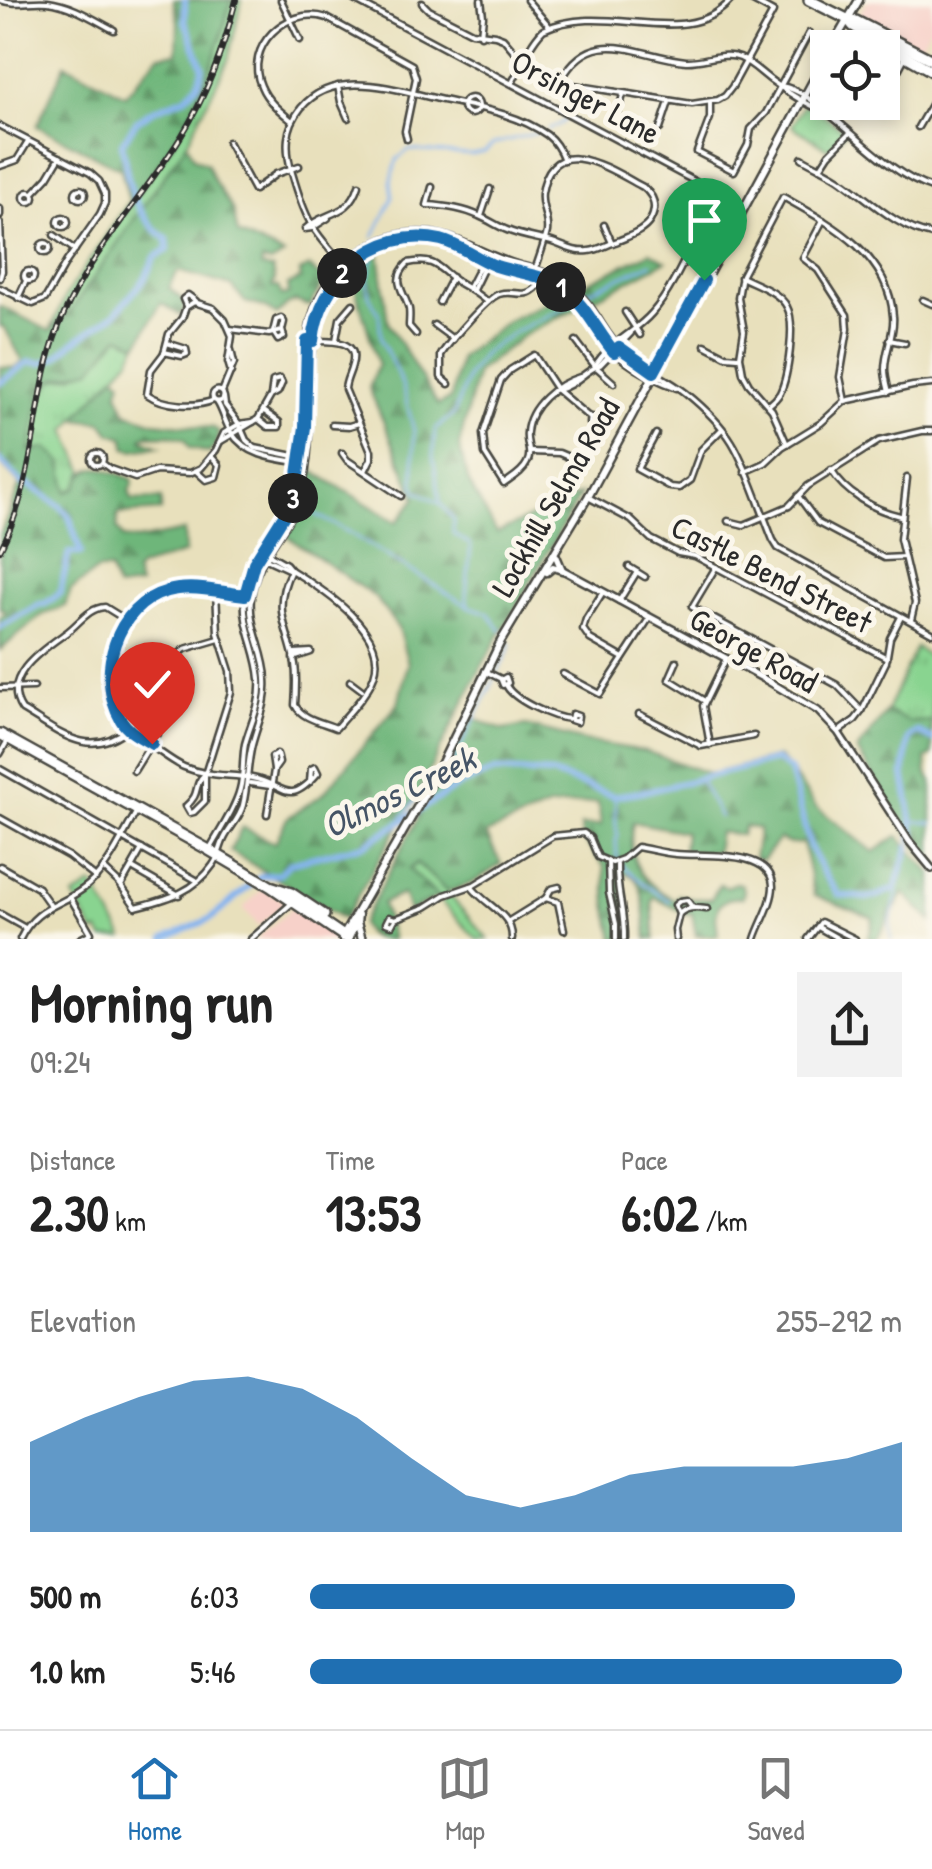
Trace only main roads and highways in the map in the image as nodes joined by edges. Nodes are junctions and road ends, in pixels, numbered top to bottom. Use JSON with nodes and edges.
{"nodes":[{"id":1,"x":809,"y":0,"type":"edge"},
{"id":2,"x":858,"y":0,"type":"edge"},
{"id":3,"x":847,"y":19,"type":"junction"},
{"id":4,"x":841,"y":30,"type":"edge"},
{"id":5,"x":908,"y":52,"type":"junction"},
{"id":6,"x":932,"y":60,"type":"edge"},
{"id":7,"x":932,"y":71,"type":"edge"},
{"id":8,"x":810,"y":85,"type":"edge"},
{"id":9,"x":560,"y":545,"type":"junction"},
{"id":10,"x":541,"y":576,"type":"junction"},
{"id":11,"x":4,"y":737,"type":"edge"},
{"id":12,"x":274,"y":887,"type":"junction"},
{"id":13,"x":292,"y":903,"type":"junction"},
{"id":14,"x":313,"y":907,"type":"junction"},
{"id":15,"x":358,"y":918,"type":"junction"},
{"id":16,"x":349,"y":937,"type":"edge"}],
"edges":[{"from":1,"to":3,"type":"main road"},
{"from":2,"to":3,"type":"main road","name":"Lockhill Selma Road"},
{"from":3,"to":4,"type":"main road","name":"Lockhill Selma Road"},
{"from":3,"to":5,"type":"main road"},
{"from":5,"to":6,"type":"main road"},
{"from":5,"to":7,"type":"main road"},
{"from":8,"to":9,"type":"main road","name":"Lockhill Selma Road"},
{"from":9,"to":10,"type":"main road","name":"Lockhill Selma Road"},
{"from":9,"to":10,"type":"main road"},
{"from":10,"to":15,"type":"main road","name":"Lockhill Selma Road"},
{"from":11,"to":12,"type":"main road"},
{"from":12,"to":13,"type":"main road"},
{"from":12,"to":14,"type":"main road"},
{"from":13,"to":14,"type":"main road"},
{"from":13,"to":16,"type":"main road"},
{"from":14,"to":16,"type":"main road"},
{"from":15,"to":16,"type":"main road","name":"Lockhill Selma Road"},
{"from":15,"to":16,"type":"main road"}]}
